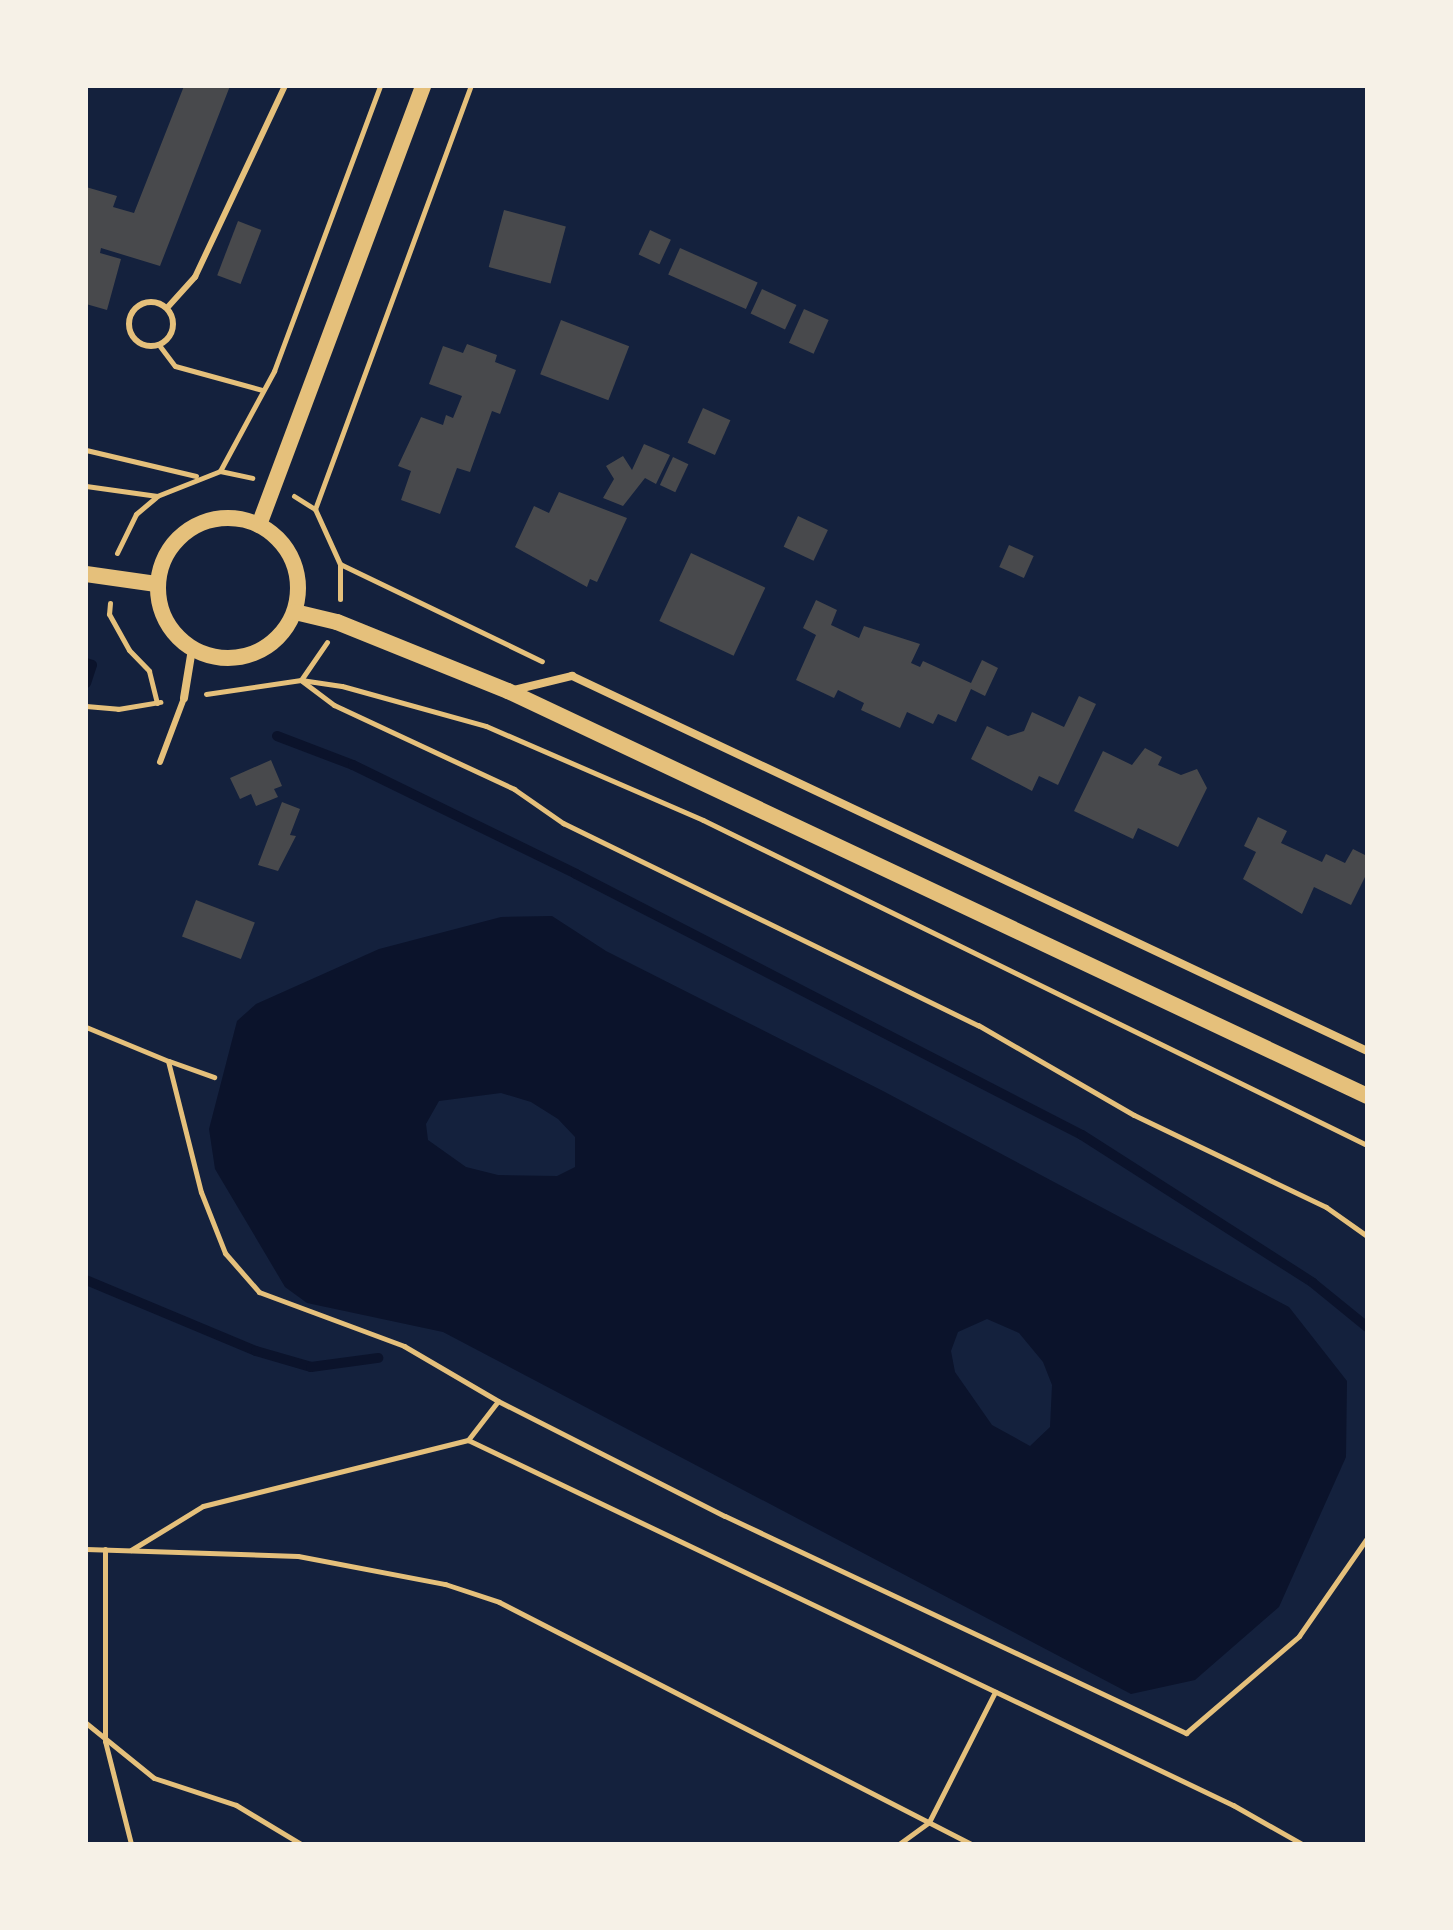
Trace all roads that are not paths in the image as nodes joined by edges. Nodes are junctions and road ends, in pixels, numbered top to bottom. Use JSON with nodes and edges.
{"nodes":[{"id":1,"x":285,"y":86,"type":"edge"},
{"id":2,"x":423,"y":86,"type":"edge"},
{"id":3,"x":167,"y":308,"type":"junction"},
{"id":4,"x":259,"y":525,"type":"junction"},
{"id":5,"x":86,"y":574,"type":"edge"},
{"id":6,"x":156,"y":584,"type":"junction"},
{"id":7,"x":295,"y":612,"type":"junction"},
{"id":8,"x":192,"y":649,"type":"junction"},
{"id":9,"x":508,"y":691,"type":"junction"},
{"id":10,"x":184,"y":698,"type":"joint"},
{"id":11,"x":160,"y":762,"type":"dead end"},
{"id":12,"x":1367,"y":1051,"type":"edge"},
{"id":13,"x":1367,"y":1096,"type":"edge"}],
"edges":[{"from":1,"to":3,"type":"lane"},
{"from":2,"to":4,"type":"main road"},
{"from":3,"to":3,"type":"lane"},
{"from":4,"to":6,"type":"main road"},
{"from":4,"to":7,"type":"main road"},
{"from":5,"to":6,"type":"main road"},
{"from":6,"to":8,"type":"main road"},
{"from":7,"to":8,"type":"main road"},
{"from":7,"to":9,"type":"main road"},
{"from":8,"to":10,"type":"street"},
{"from":9,"to":12,"type":"street"},
{"from":9,"to":13,"type":"main road"},
{"from":10,"to":11,"type":"lane"}]}
